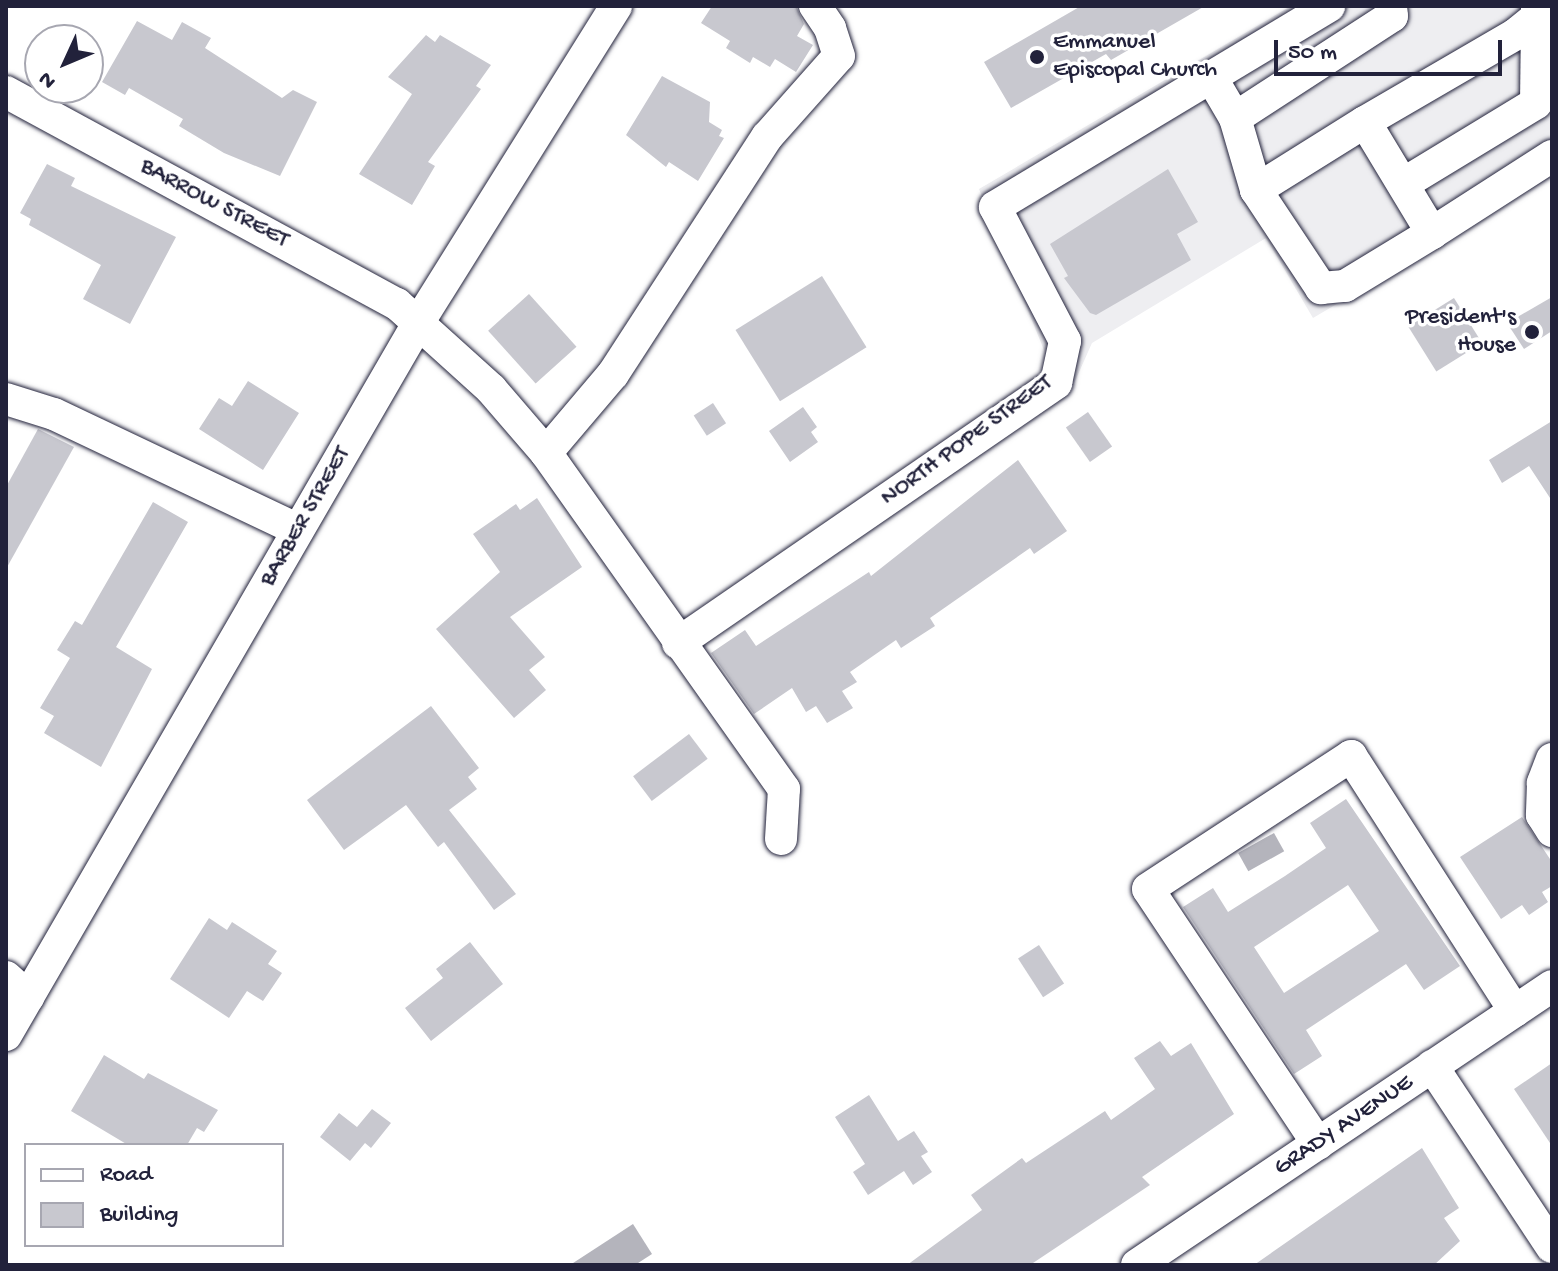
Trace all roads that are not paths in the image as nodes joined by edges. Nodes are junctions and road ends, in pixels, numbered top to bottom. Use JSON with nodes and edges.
{"nodes":[{"id":1,"x":616,"y":6,"type":"edge"},
{"id":2,"x":815,"y":6,"type":"edge"},
{"id":3,"x":1329,"y":6,"type":"edge"},
{"id":4,"x":1391,"y":6,"type":"edge"},
{"id":5,"x":1537,"y":12,"type":"edge"},
{"id":6,"x":1211,"y":77,"type":"junction"},
{"id":7,"x":6,"y":92,"type":"edge"},
{"id":8,"x":1235,"y":118,"type":"junction"},
{"id":9,"x":1365,"y":122,"type":"junction"},
{"id":10,"x":1552,"y":156,"type":"edge"},
{"id":11,"x":1403,"y":184,"type":"junction"},
{"id":12,"x":1256,"y":190,"type":"junction"},
{"id":13,"x":1432,"y":233,"type":"junction"},
{"id":14,"x":420,"y":320,"type":"junction"},
{"id":15,"x":6,"y":399,"type":"edge"},
{"id":16,"x":546,"y":453,"type":"junction"},
{"id":17,"x":298,"y":530,"type":"junction"},
{"id":18,"x":678,"y":643,"type":"junction"},
{"id":19,"x":1552,"y":759,"type":"edge"},
{"id":20,"x":1552,"y":831,"type":"edge"},
{"id":21,"x":781,"y":839,"type":"dead end"},
{"id":22,"x":1552,"y":986,"type":"edge"},
{"id":23,"x":17,"y":987,"type":"edge"},
{"id":24,"x":1515,"y":1011,"type":"junction"},
{"id":25,"x":6,"y":1035,"type":"edge"},
{"id":26,"x":1432,"y":1066,"type":"junction"},
{"id":27,"x":1318,"y":1144,"type":"junction"},
{"id":28,"x":1552,"y":1247,"type":"edge"},
{"id":29,"x":1137,"y":1265,"type":"edge"}],
"edges":[{"from":1,"to":14,"type":"street","name":"BARBER STREET"},
{"from":2,"to":16,"type":"street"},
{"from":3,"to":6,"type":"street","name":"NORTH POPE STREET"},
{"from":4,"to":8,"type":"street"},
{"from":5,"to":9,"type":"street"},
{"from":5,"to":11,"type":"street"},
{"from":6,"to":8,"type":"street"},
{"from":6,"to":18,"type":"street","name":"NORTH POPE STREET"},
{"from":7,"to":14,"type":"street","name":"BARROW STREET"},
{"from":8,"to":12,"type":"street"},
{"from":9,"to":11,"type":"street"},
{"from":9,"to":12,"type":"street"},
{"from":10,"to":13,"type":"street"},
{"from":11,"to":13,"type":"street"},
{"from":12,"to":13,"type":"street"},
{"from":14,"to":16,"type":"street","name":"BARROW STREET"},
{"from":14,"to":17,"type":"street","name":"BARBER STREET"},
{"from":15,"to":17,"type":"street"},
{"from":16,"to":18,"type":"street","name":"BARROW STREET"},
{"from":17,"to":23,"type":"street","name":"BARBER STREET"},
{"from":18,"to":21,"type":"street","name":"BARROW STREET"},
{"from":19,"to":20,"type":"street"},
{"from":22,"to":24,"type":"street","name":"GRADY AVENUE"},
{"from":23,"to":25,"type":"street","name":"BARBER STREET"},
{"from":24,"to":26,"type":"street","name":"GRADY AVENUE"},
{"from":24,"to":27,"type":"street"},
{"from":26,"to":27,"type":"street","name":"GRADY AVENUE"},
{"from":26,"to":28,"type":"street"},
{"from":27,"to":29,"type":"street","name":"GRADY AVENUE"}]}
